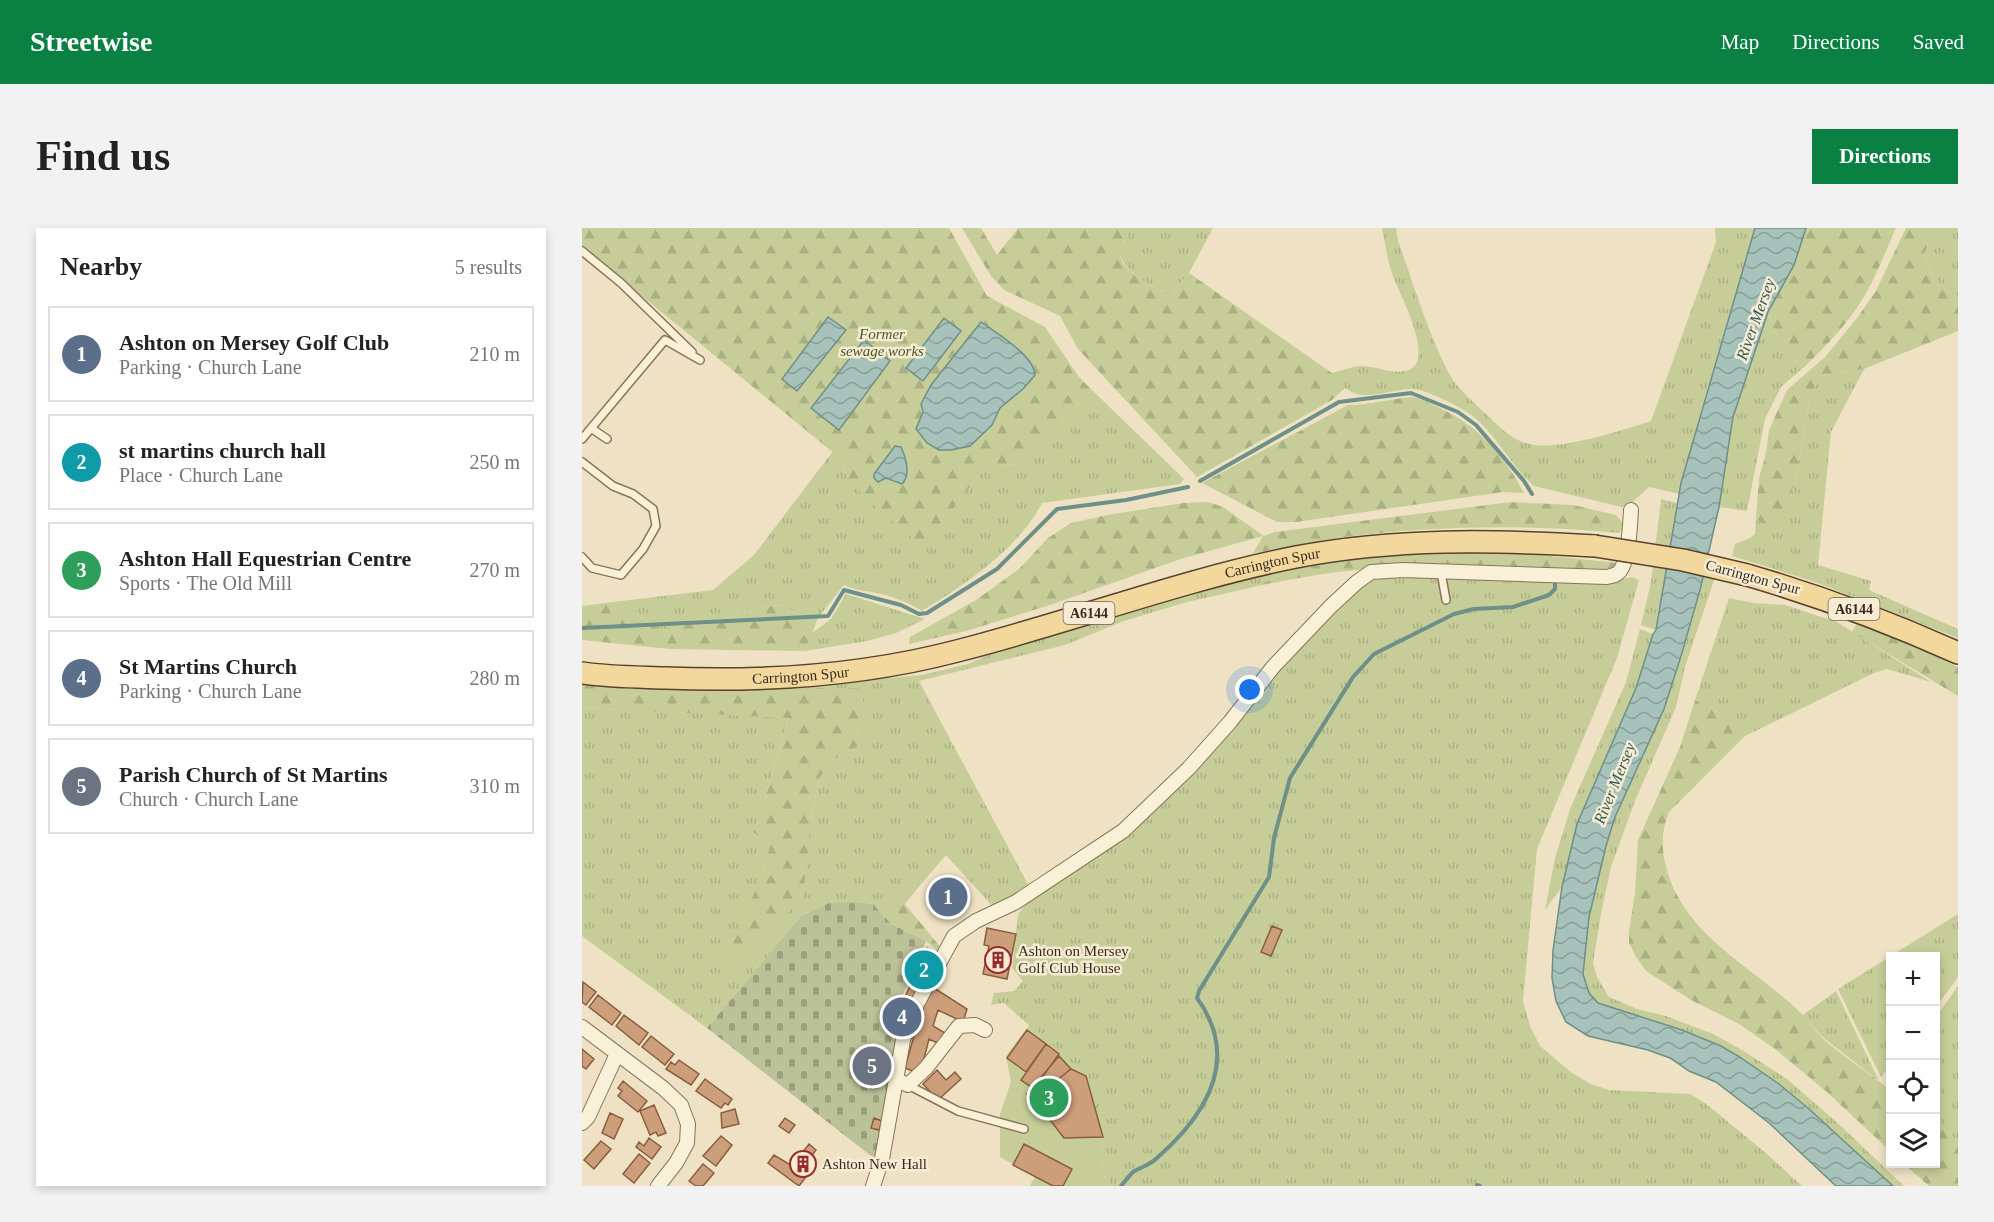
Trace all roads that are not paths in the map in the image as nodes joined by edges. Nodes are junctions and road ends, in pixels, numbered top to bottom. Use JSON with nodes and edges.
{"nodes":[{"id":1,"x":582,"y":251,"type":"edge"},
{"id":2,"x":591,"y":428,"type":"junction"},
{"id":3,"x":582,"y":439,"type":"edge"},
{"id":4,"x":607,"y":440,"type":"dead end"},
{"id":5,"x":582,"y":462,"type":"edge"},
{"id":6,"x":1631,"y":510,"type":"dead end"},
{"id":7,"x":582,"y":557,"type":"edge"},
{"id":8,"x":1441,"y":572,"type":"junction"},
{"id":9,"x":1446,"y":600,"type":"dead end"},
{"id":10,"x":1958,"y":653,"type":"edge"},
{"id":11,"x":582,"y":673,"type":"edge"},
{"id":12,"x":582,"y":1027,"type":"edge"},
{"id":13,"x":985,"y":1030,"type":"dead end"},
{"id":14,"x":617,"y":1054,"type":"junction"},
{"id":15,"x":902,"y":1082,"type":"junction"},
{"id":16,"x":582,"y":1123,"type":"edge"},
{"id":17,"x":1024,"y":1129,"type":"dead end"},
{"id":18,"x":658,"y":1186,"type":"edge"},
{"id":19,"x":873,"y":1186,"type":"edge"}],
"edges":[{"from":1,"to":2,"type":"lane"},
{"from":2,"to":3,"type":"lane"},
{"from":2,"to":4,"type":"lane"},
{"from":5,"to":7,"type":"lane"},
{"from":6,"to":8,"type":"street"},
{"from":8,"to":9,"type":"lane"},
{"from":8,"to":15,"type":"street"},
{"from":10,"to":11,"type":"main road","name":"Carrington Spur","number":"A6144","bridge":true},
{"from":12,"to":14,"type":"street"},
{"from":13,"to":15,"type":"street"},
{"from":14,"to":16,"type":"street"},
{"from":14,"to":18,"type":"street"},
{"from":15,"to":17,"type":"lane"},
{"from":15,"to":19,"type":"street"}]}
